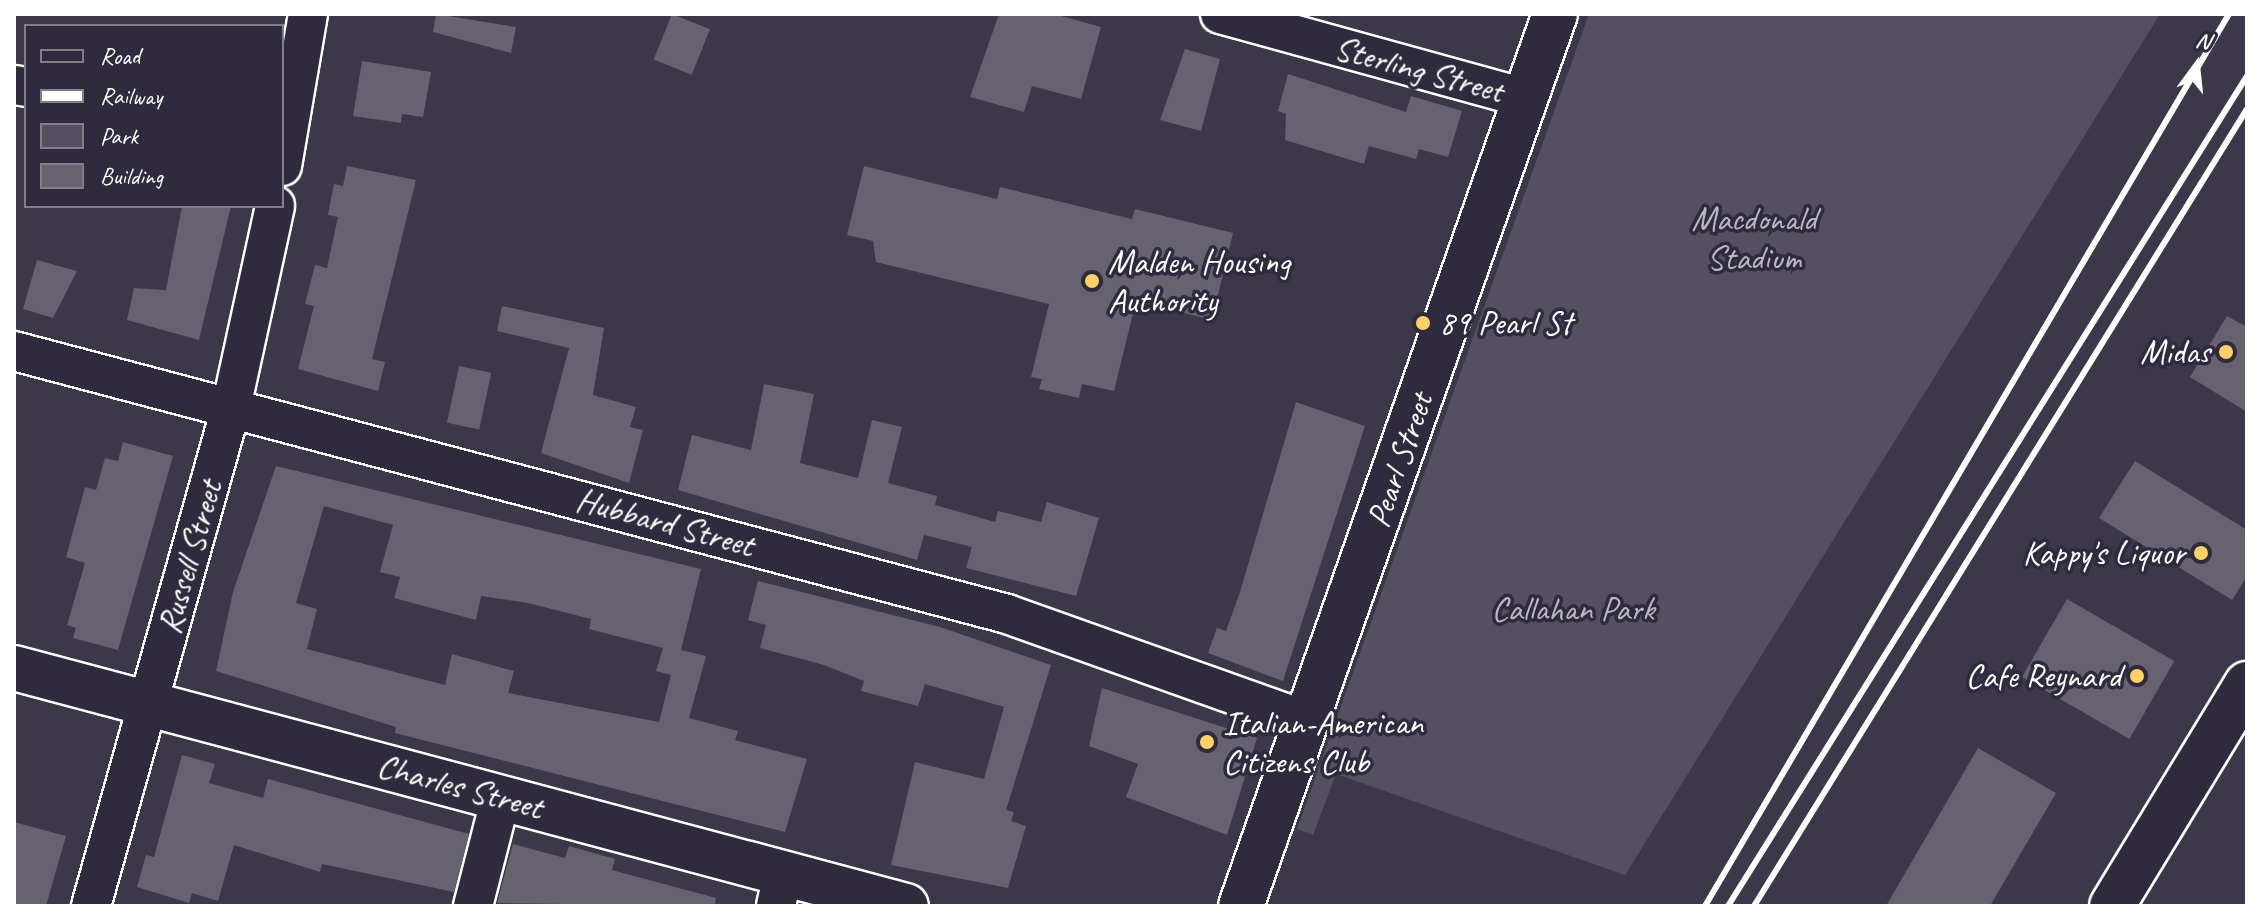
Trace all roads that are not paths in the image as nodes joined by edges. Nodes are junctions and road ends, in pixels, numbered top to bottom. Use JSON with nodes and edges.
{"nodes":[{"id":1,"x":308,"y":14,"type":"edge"},
{"id":2,"x":1220,"y":14,"type":"edge"},
{"id":3,"x":1555,"y":14,"type":"edge"},
{"id":4,"x":1526,"y":98,"type":"junction"},
{"id":5,"x":286,"y":120,"type":"edge"},
{"id":6,"x":284,"y":143,"type":"edge"},
{"id":7,"x":275,"y":208,"type":"edge"},
{"id":8,"x":14,"y":351,"type":"edge"},
{"id":9,"x":231,"y":408,"type":"junction"},
{"id":10,"x":14,"y":668,"type":"edge"},
{"id":11,"x":2247,"y":684,"type":"edge"},
{"id":12,"x":147,"y":706,"type":"junction"},
{"id":13,"x":1307,"y":721,"type":"junction"},
{"id":14,"x":501,"y":797,"type":"junction"},
{"id":15,"x":780,"y":889,"type":"edge"},
{"id":16,"x":1242,"y":904,"type":"edge"},
{"id":17,"x":91,"y":906,"type":"edge"},
{"id":18,"x":473,"y":906,"type":"edge"},
{"id":19,"x":906,"y":906,"type":"edge"},
{"id":20,"x":2112,"y":906,"type":"edge"}],
"edges":[{"from":1,"to":5,"type":"street"},
{"from":2,"to":4,"type":"street","name":"Sterling Street"},
{"from":3,"to":4,"type":"street","name":"Pearl Street"},
{"from":4,"to":13,"type":"street","name":"Pearl Street"},
{"from":5,"to":6,"type":"street"},
{"from":7,"to":9,"type":"street","name":"Russell Street"},
{"from":8,"to":9,"type":"street","name":"Hubbard Street"},
{"from":9,"to":12,"type":"street","name":"Russell Street"},
{"from":9,"to":13,"type":"street","name":"Hubbard Street"},
{"from":10,"to":12,"type":"street","name":"Charles Street"},
{"from":11,"to":20,"type":"street"},
{"from":12,"to":14,"type":"street","name":"Charles Street"},
{"from":12,"to":17,"type":"street","name":"Russell Street"},
{"from":13,"to":16,"type":"street","name":"Pearl Street"},
{"from":14,"to":15,"type":"street","name":"Charles Street"},
{"from":14,"to":18,"type":"street"},
{"from":15,"to":19,"type":"street","name":"Charles Street"}]}
